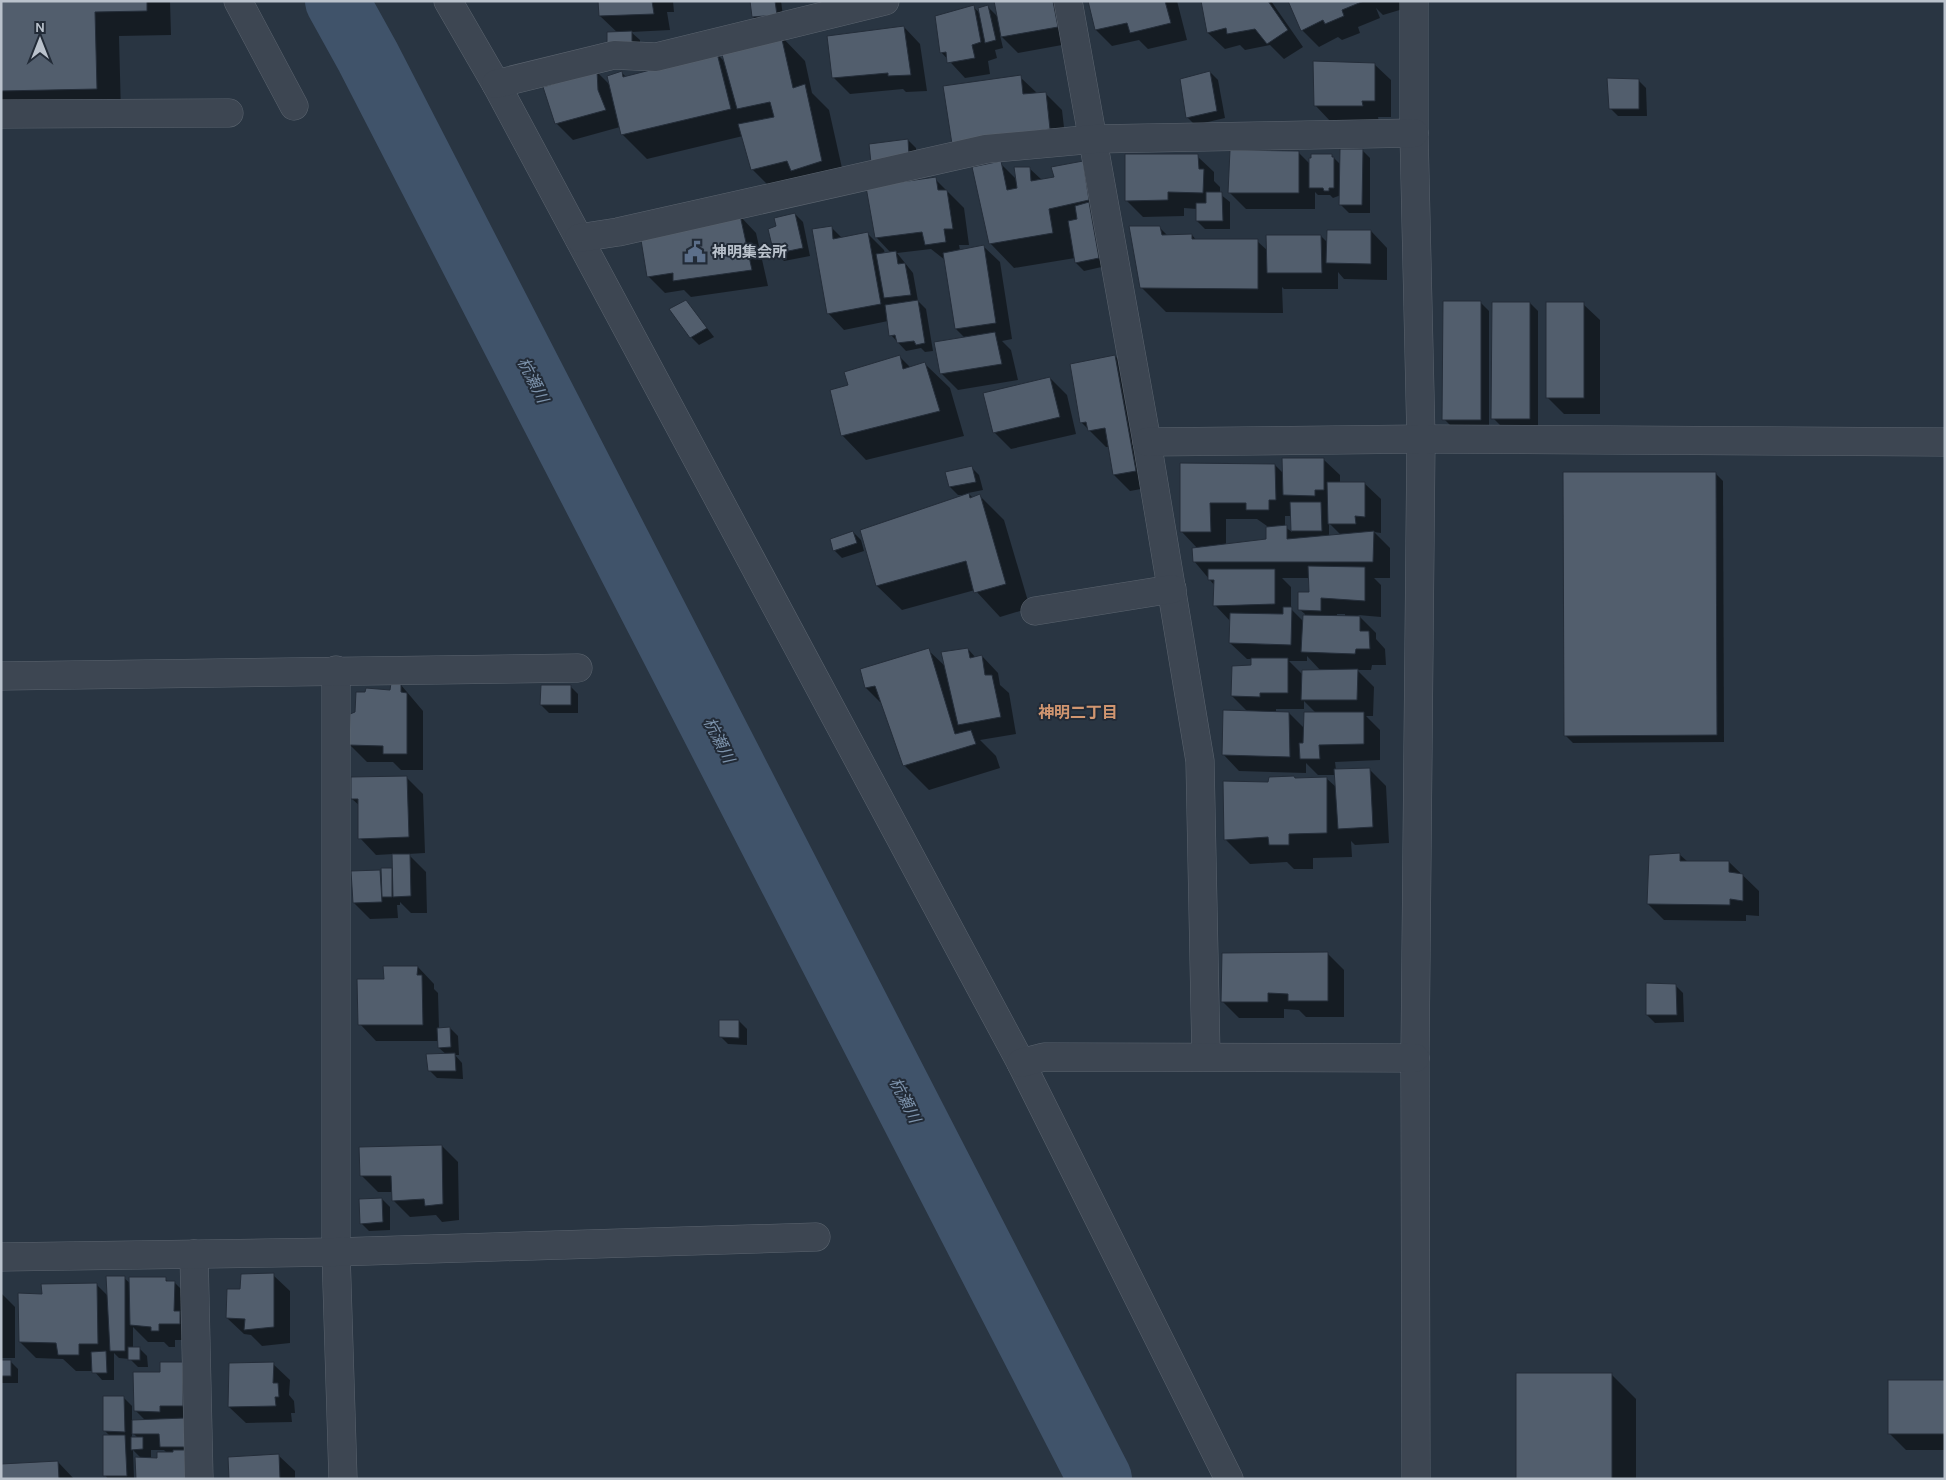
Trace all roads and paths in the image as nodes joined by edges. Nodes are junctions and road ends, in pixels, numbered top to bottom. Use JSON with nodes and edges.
{"nodes":[{"id":1,"x":238,"y":1,"type":"edge"},
{"id":2,"x":448,"y":1,"type":"edge"},
{"id":3,"x":885,"y":1,"type":"edge"},
{"id":4,"x":1068,"y":1,"type":"edge"},
{"id":5,"x":1414,"y":1,"type":"edge"},
{"id":6,"x":496,"y":84,"type":"junction"},
{"id":7,"x":294,"y":106,"type":"dead end"},
{"id":8,"x":228,"y":113,"type":"dead end"},
{"id":9,"x":1,"y":114,"type":"edge"},
{"id":10,"x":1414,"y":133,"type":"junction"},
{"id":11,"x":1094,"y":139,"type":"junction"},
{"id":12,"x":579,"y":238,"type":"junction"},
{"id":13,"x":1421,"y":439,"type":"junction"},
{"id":14,"x":1147,"y":442,"type":"junction"},
{"id":15,"x":1945,"y":442,"type":"edge"},
{"id":16,"x":1172,"y":589,"type":"junction"},
{"id":17,"x":1035,"y":612,"type":"dead end"},
{"id":18,"x":578,"y":668,"type":"dead end"},
{"id":19,"x":336,"y":670,"type":"junction"},
{"id":20,"x":1,"y":676,"type":"edge"},
{"id":21,"x":1206,"y":1056,"type":"junction"},
{"id":22,"x":1415,"y":1058,"type":"junction"},
{"id":23,"x":1021,"y":1063,"type":"junction"},
{"id":24,"x":816,"y":1237,"type":"dead end"},
{"id":25,"x":336,"y":1252,"type":"junction"},
{"id":26,"x":194,"y":1254,"type":"junction"},
{"id":27,"x":1,"y":1256,"type":"edge"},
{"id":28,"x":199,"y":1479,"type":"edge"},
{"id":29,"x":343,"y":1479,"type":"edge"},
{"id":30,"x":1229,"y":1479,"type":"edge"},
{"id":31,"x":1416,"y":1479,"type":"edge"}],
"edges":[{"from":1,"to":7,"type":"street"},
{"from":2,"to":6,"type":"street"},
{"from":3,"to":6,"type":"street"},
{"from":4,"to":11,"type":"street"},
{"from":5,"to":10,"type":"street"},
{"from":6,"to":12,"type":"street"},
{"from":8,"to":9,"type":"street"},
{"from":10,"to":11,"type":"street"},
{"from":10,"to":13,"type":"street"},
{"from":11,"to":12,"type":"street"},
{"from":11,"to":14,"type":"street"},
{"from":12,"to":23,"type":"street"},
{"from":13,"to":14,"type":"street"},
{"from":13,"to":15,"type":"street"},
{"from":13,"to":22,"type":"street"},
{"from":14,"to":16,"type":"street"},
{"from":16,"to":17,"type":"street"},
{"from":16,"to":21,"type":"street"},
{"from":18,"to":19,"type":"street"},
{"from":19,"to":20,"type":"street"},
{"from":19,"to":25,"type":"street"},
{"from":21,"to":22,"type":"street"},
{"from":21,"to":23,"type":"street"},
{"from":22,"to":31,"type":"street"},
{"from":23,"to":30,"type":"street"},
{"from":24,"to":25,"type":"street"},
{"from":25,"to":26,"type":"street"},
{"from":25,"to":29,"type":"street"},
{"from":26,"to":27,"type":"street"},
{"from":26,"to":28,"type":"street"}]}
